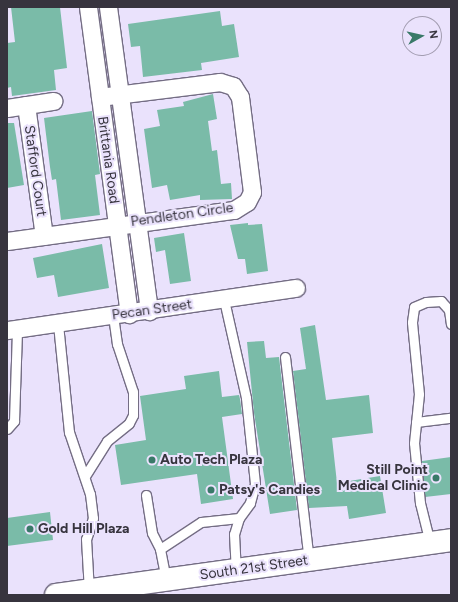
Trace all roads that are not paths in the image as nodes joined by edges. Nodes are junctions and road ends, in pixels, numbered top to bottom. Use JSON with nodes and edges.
{"nodes":[{"id":1,"x":88,"y":7,"type":"edge"},
{"id":2,"x":108,"y":7,"type":"edge"},
{"id":3,"x":120,"y":94,"type":"junction"},
{"id":4,"x":100,"y":97,"type":"junction"},
{"id":5,"x":53,"y":101,"type":"dead end"},
{"id":6,"x":26,"y":105,"type":"junction"},
{"id":7,"x":7,"y":108,"type":"edge"},
{"id":8,"x":137,"y":222,"type":"junction"},
{"id":9,"x":117,"y":225,"type":"junction"},
{"id":10,"x":44,"y":236,"type":"junction"},
{"id":11,"x":7,"y":241,"type":"edge"},
{"id":12,"x":296,"y":288,"type":"dead end"},
{"id":13,"x":224,"y":300,"type":"junction"},
{"id":14,"x":149,"y":311,"type":"junction"},
{"id":15,"x":121,"y":315,"type":"junction"},
{"id":16,"x":58,"y":324,"type":"junction"},
{"id":17,"x":451,"y":324,"type":"edge"},
{"id":18,"x":12,"y":330,"type":"edge"},
{"id":19,"x":285,"y":357,"type":"dead end"},
{"id":20,"x":451,"y":418,"type":"edge"},
{"id":21,"x":416,"y":422,"type":"junction"},
{"id":22,"x":7,"y":429,"type":"edge"},
{"id":23,"x":85,"y":476,"type":"junction"},
{"id":24,"x":146,"y":495,"type":"dead end"},
{"id":25,"x":239,"y":518,"type":"junction"},
{"id":26,"x":441,"y":541,"type":"edge"},
{"id":27,"x":160,"y":549,"type":"junction"},
{"id":28,"x":309,"y":560,"type":"junction"},
{"id":29,"x":236,"y":570,"type":"junction"},
{"id":30,"x":166,"y":580,"type":"junction"},
{"id":31,"x":89,"y":591,"type":"junction"},
{"id":32,"x":56,"y":595,"type":"edge"}],
"edges":[{"from":1,"to":4,"type":"street","name":"Brittania Road"},
{"from":2,"to":3,"type":"street","name":"Brittania Road"},
{"from":3,"to":4,"type":"street","name":"Pendleton Circle"},
{"from":3,"to":8,"type":"street","name":"Brittania Road"},
{"from":3,"to":8,"type":"street","name":"Pendleton Circle"},
{"from":4,"to":9,"type":"street","name":"Brittania Road"},
{"from":5,"to":6,"type":"street","name":"Stafford Court"},
{"from":6,"to":7,"type":"street","name":"Stafford Court"},
{"from":6,"to":10,"type":"street","name":"Stafford Court"},
{"from":8,"to":9,"type":"street","name":"Pendleton Circle"},
{"from":8,"to":14,"type":"street","name":"Brittania Road"},
{"from":9,"to":10,"type":"street","name":"Pendleton Circle"},
{"from":9,"to":15,"type":"street","name":"Brittania Road"},
{"from":10,"to":11,"type":"street","name":"Pendleton Circle"},
{"from":12,"to":13,"type":"street","name":"Pecan Street"},
{"from":13,"to":14,"type":"street","name":"Pecan Street"},
{"from":13,"to":25,"type":"lane"},
{"from":14,"to":15,"type":"street","name":"Pecan Street"},
{"from":15,"to":16,"type":"street","name":"Pecan Street"},
{"from":15,"to":23,"type":"lane"},
{"from":16,"to":18,"type":"street","name":"Pecan Street"},
{"from":16,"to":23,"type":"lane"},
{"from":17,"to":21,"type":"lane"},
{"from":18,"to":22,"type":"lane"},
{"from":19,"to":28,"type":"lane"},
{"from":20,"to":21,"type":"lane"},
{"from":21,"to":26,"type":"lane"},
{"from":23,"to":31,"type":"lane"},
{"from":24,"to":27,"type":"lane"},
{"from":25,"to":27,"type":"lane"},
{"from":25,"to":29,"type":"lane"},
{"from":26,"to":28,"type":"main road","name":"South 21st Street"},
{"from":27,"to":30,"type":"lane"},
{"from":28,"to":29,"type":"main road","name":"South 21st Street"},
{"from":29,"to":30,"type":"main road","name":"South 21st Street"},
{"from":30,"to":31,"type":"main road","name":"South 21st Street"},
{"from":31,"to":32,"type":"main road","name":"South 21st Street"}]}
